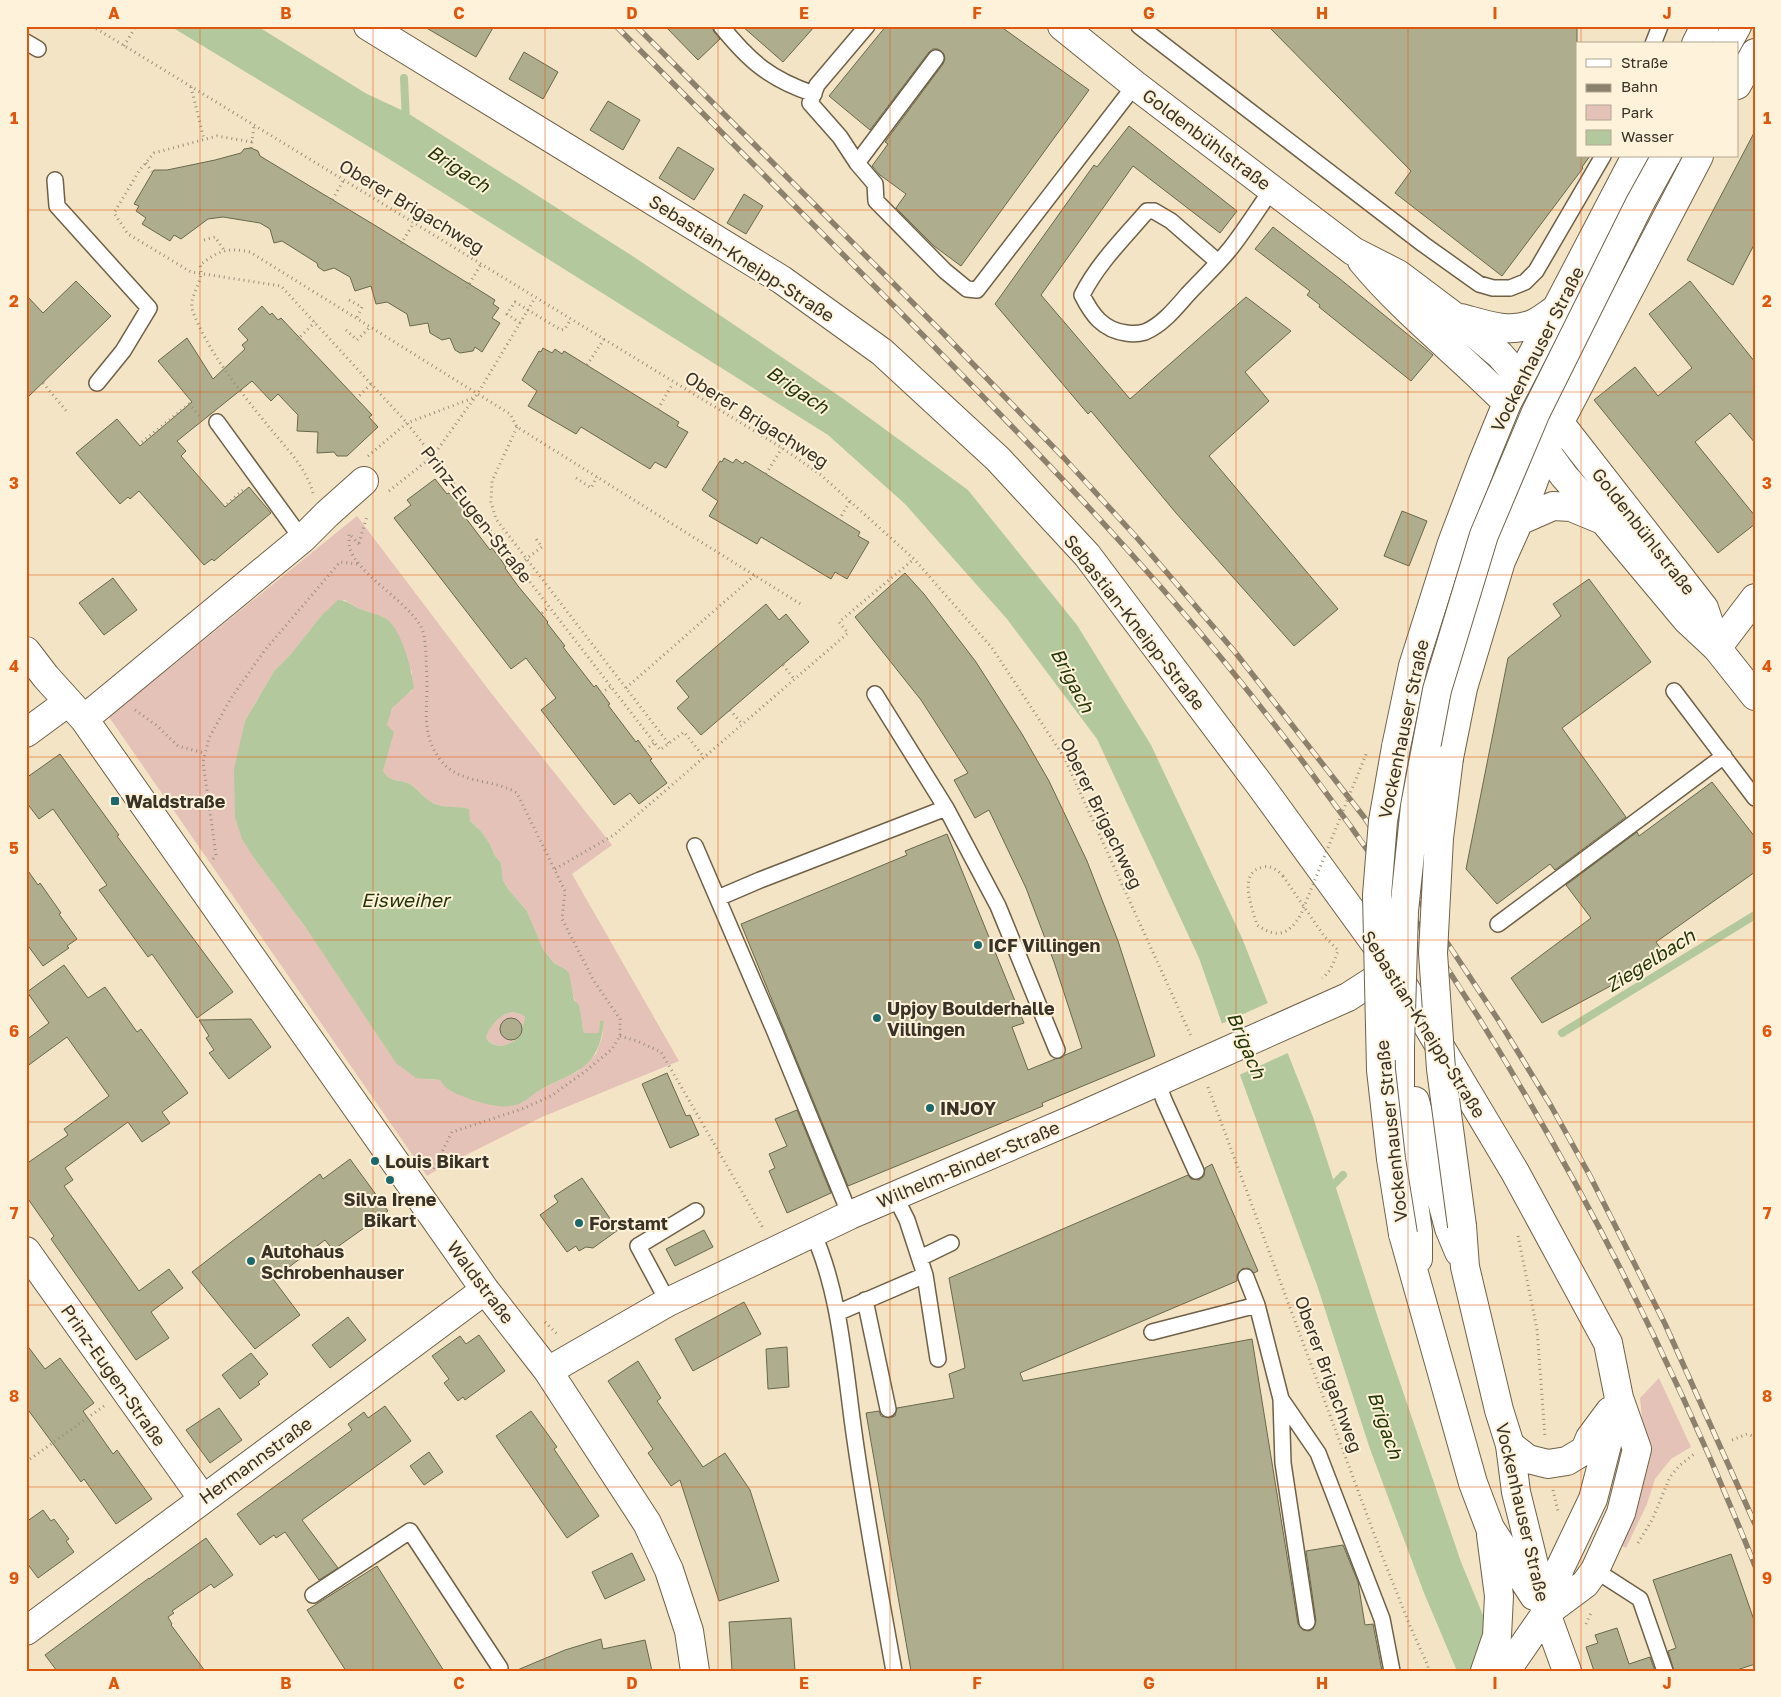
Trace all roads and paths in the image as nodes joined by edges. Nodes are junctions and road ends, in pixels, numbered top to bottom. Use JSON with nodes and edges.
{"nodes":[{"id":1,"x":92,"y":26,"type":"edge"},
{"id":2,"x":136,"y":26,"type":"edge"},
{"id":3,"x":368,"y":26,"type":"edge"},
{"id":4,"x":721,"y":26,"type":"edge"},
{"id":5,"x":867,"y":26,"type":"edge"},
{"id":6,"x":1062,"y":26,"type":"edge"},
{"id":7,"x":1139,"y":26,"type":"edge"},
{"id":8,"x":1660,"y":26,"type":"edge"},
{"id":9,"x":1705,"y":26,"type":"edge"},
{"id":10,"x":1737,"y":26,"type":"edge"},
{"id":11,"x":1654,"y":42,"type":"edge"},
{"id":12,"x":1697,"y":42,"type":"edge"},
{"id":13,"x":1729,"y":42,"type":"edge"},
{"id":14,"x":124,"y":46,"type":"junction"},
{"id":15,"x":1755,"y":53,"type":"edge"},
{"id":16,"x":936,"y":58,"type":"dead end"},
{"id":17,"x":1738,"y":83,"type":"edge"},
{"id":18,"x":1135,"y":85,"type":"junction"},
{"id":19,"x":190,"y":86,"type":"junction"},
{"id":20,"x":814,"y":94,"type":"junction"},
{"id":21,"x":254,"y":126,"type":"junction"},
{"id":22,"x":204,"y":140,"type":"junction"},
{"id":23,"x":252,"y":142,"type":"junction"},
{"id":24,"x":251,"y":148,"type":"dead end"},
{"id":25,"x":1602,"y":158,"type":"edge"},
{"id":26,"x":1635,"y":158,"type":"edge"},
{"id":27,"x":1665,"y":158,"type":"edge"},
{"id":28,"x":1698,"y":158,"type":"edge"},
{"id":29,"x":146,"y":163,"type":"junction"},
{"id":30,"x":857,"y":163,"type":"junction"},
{"id":31,"x":152,"y":172,"type":"dead end"},
{"id":32,"x":55,"y":180,"type":"dead end"},
{"id":33,"x":343,"y":181,"type":"junction"},
{"id":34,"x":1272,"y":189,"type":"junction"},
{"id":35,"x":330,"y":204,"type":"dead end"},
{"id":36,"x":413,"y":224,"type":"junction"},
{"id":37,"x":204,"y":240,"type":"dead end"},
{"id":38,"x":400,"y":244,"type":"dead end"},
{"id":39,"x":224,"y":250,"type":"junction"},
{"id":40,"x":1353,"y":251,"type":"junction"},
{"id":41,"x":1218,"y":262,"type":"junction"},
{"id":42,"x":481,"y":264,"type":"junction"},
{"id":43,"x":203,"y":274,"type":"junction"},
{"id":44,"x":467,"y":288,"type":"dead end"},
{"id":45,"x":535,"y":298,"type":"junction"},
{"id":46,"x":349,"y":300,"type":"dead end"},
{"id":47,"x":1556,"y":309,"type":"junction"},
{"id":48,"x":528,"y":310,"type":"junction"},
{"id":49,"x":1455,"y":317,"type":"junction"},
{"id":50,"x":356,"y":318,"type":"junction"},
{"id":51,"x":571,"y":319,"type":"junction"},
{"id":52,"x":315,"y":322,"type":"junction"},
{"id":53,"x":520,"y":322,"type":"junction"},
{"id":54,"x":370,"y":327,"type":"junction"},
{"id":55,"x":346,"y":330,"type":"dead end"},
{"id":56,"x":604,"y":339,"type":"junction"},
{"id":57,"x":297,"y":340,"type":"dead end"},
{"id":58,"x":587,"y":365,"type":"dead end"},
{"id":59,"x":1520,"y":378,"type":"junction"},
{"id":60,"x":43,"y":383,"type":"dead end"},
{"id":61,"x":96,"y":383,"type":"dead end"},
{"id":62,"x":673,"y":383,"type":"junction"},
{"id":63,"x":371,"y":384,"type":"junction"},
{"id":64,"x":478,"y":393,"type":"junction"},
{"id":65,"x":473,"y":398,"type":"junction"},
{"id":66,"x":356,"y":399,"type":"dead end"},
{"id":67,"x":1507,"y":403,"type":"junction"},
{"id":68,"x":658,"y":409,"type":"dead end"},
{"id":69,"x":68,"y":412,"type":"dead end"},
{"id":70,"x":217,"y":422,"type":"joint"},
{"id":71,"x":1558,"y":422,"type":"junction"},
{"id":72,"x":407,"y":423,"type":"junction"},
{"id":73,"x":517,"y":427,"type":"junction"},
{"id":74,"x":142,"y":442,"type":"dead end"},
{"id":75,"x":782,"y":448,"type":"junction"},
{"id":76,"x":1545,"y":450,"type":"junction"},
{"id":77,"x":433,"y":456,"type":"junction"},
{"id":78,"x":766,"y":474,"type":"dead end"},
{"id":79,"x":372,"y":477,"type":"junction"},
{"id":80,"x":597,"y":477,"type":"junction"},
{"id":81,"x":576,"y":478,"type":"dead end"},
{"id":82,"x":464,"y":496,"type":"junction"},
{"id":83,"x":456,"y":501,"type":"dead end"},
{"id":84,"x":850,"y":501,"type":"junction"},
{"id":85,"x":368,"y":513,"type":"dead end"},
{"id":86,"x":327,"y":514,"type":"junction"},
{"id":87,"x":839,"y":520,"type":"dead end"},
{"id":88,"x":1519,"y":521,"type":"junction"},
{"id":89,"x":1605,"y":522,"type":"junction"},
{"id":90,"x":534,"y":536,"type":"dead end"},
{"id":91,"x":302,"y":539,"type":"junction"},
{"id":92,"x":506,"y":551,"type":"junction"},
{"id":93,"x":499,"y":557,"type":"dead end"},
{"id":94,"x":526,"y":559,"type":"junction"},
{"id":95,"x":914,"y":559,"type":"junction"},
{"id":96,"x":359,"y":564,"type":"junction"},
{"id":97,"x":517,"y":566,"type":"junction"},
{"id":98,"x":756,"y":575,"type":"junction"},
{"id":99,"x":1755,"y":598,"type":"edge"},
{"id":100,"x":802,"y":605,"type":"dead end"},
{"id":101,"x":550,"y":607,"type":"junction"},
{"id":102,"x":542,"y":613,"type":"dead end"},
{"id":103,"x":1718,"y":648,"type":"junction"},
{"id":104,"x":26,"y":651,"type":"edge"},
{"id":105,"x":783,"y":665,"type":"dead end"},
{"id":106,"x":794,"y":679,"type":"junction"},
{"id":107,"x":610,"y":687,"type":"junction"},
{"id":108,"x":626,"y":688,"type":"junction"},
{"id":109,"x":1674,"y":690,"type":"dead end"},
{"id":110,"x":602,"y":693,"type":"dead end"},
{"id":111,"x":114,"y":694,"type":"junction"},
{"id":112,"x":875,"y":694,"type":"dead end"},
{"id":113,"x":1755,"y":696,"type":"edge"},
{"id":114,"x":76,"y":710,"type":"junction"},
{"id":115,"x":730,"y":710,"type":"dead end"},
{"id":116,"x":742,"y":724,"type":"junction"},
{"id":117,"x":26,"y":733,"type":"edge"},
{"id":118,"x":654,"y":743,"type":"junction"},
{"id":119,"x":669,"y":744,"type":"junction"},
{"id":120,"x":645,"y":750,"type":"dead end"},
{"id":121,"x":1367,"y":750,"type":"dead end"},
{"id":122,"x":205,"y":753,"type":"junction"},
{"id":123,"x":1724,"y":756,"type":"junction"},
{"id":124,"x":704,"y":757,"type":"junction"},
{"id":125,"x":1755,"y":798,"type":"edge"},
{"id":126,"x":946,"y":808,"type":"junction"},
{"id":127,"x":694,"y":846,"type":"dead end"},
{"id":128,"x":210,"y":864,"type":"dead end"},
{"id":129,"x":555,"y":869,"type":"junction"},
{"id":130,"x":718,"y":898,"type":"junction"},
{"id":131,"x":1498,"y":924,"type":"dead end"},
{"id":132,"x":1393,"y":968,"type":"junction"},
{"id":133,"x":1319,"y":980,"type":"dead end"},
{"id":134,"x":620,"y":1036,"type":"junction"},
{"id":135,"x":1400,"y":1047,"type":"junction"},
{"id":136,"x":1057,"y":1050,"type":"dead end"},
{"id":137,"x":1203,"y":1062,"type":"junction"},
{"id":138,"x":1157,"y":1081,"type":"junction"},
{"id":139,"x":433,"y":1170,"type":"dead end"},
{"id":140,"x":1196,"y":1171,"type":"dead end"},
{"id":141,"x":895,"y":1196,"type":"junction"},
{"id":142,"x":696,"y":1211,"type":"dead end"},
{"id":143,"x":850,"y":1214,"type":"junction"},
{"id":144,"x":1456,"y":1227,"type":"junction"},
{"id":145,"x":813,"y":1233,"type":"junction"},
{"id":146,"x":1410,"y":1233,"type":"junction"},
{"id":147,"x":1518,"y":1233,"type":"dead end"},
{"id":148,"x":951,"y":1243,"type":"dead end"},
{"id":149,"x":776,"y":1250,"type":"junction"},
{"id":150,"x":26,"y":1252,"type":"edge"},
{"id":151,"x":920,"y":1258,"type":"junction"},
{"id":152,"x":925,"y":1275,"type":"junction"},
{"id":153,"x":1246,"y":1277,"type":"dead end"},
{"id":154,"x":485,"y":1290,"type":"junction"},
{"id":155,"x":865,"y":1300,"type":"junction"},
{"id":156,"x":668,"y":1302,"type":"junction"},
{"id":157,"x":1257,"y":1305,"type":"junction"},
{"id":158,"x":837,"y":1313,"type":"junction"},
{"id":159,"x":1152,"y":1332,"type":"dead end"},
{"id":160,"x":938,"y":1359,"type":"dead end"},
{"id":161,"x":548,"y":1371,"type":"junction"},
{"id":162,"x":124,"y":1390,"type":"junction"},
{"id":163,"x":1619,"y":1398,"type":"junction"},
{"id":164,"x":1281,"y":1399,"type":"junction"},
{"id":165,"x":888,"y":1409,"type":"dead end"},
{"id":166,"x":1755,"y":1437,"type":"edge"},
{"id":167,"x":1732,"y":1440,"type":"dead end"},
{"id":168,"x":1510,"y":1445,"type":"junction"},
{"id":169,"x":1694,"y":1454,"type":"dead end"},
{"id":170,"x":26,"y":1462,"type":"edge"},
{"id":171,"x":1548,"y":1464,"type":"junction"},
{"id":172,"x":203,"y":1499,"type":"junction"},
{"id":173,"x":1559,"y":1519,"type":"dead end"},
{"id":174,"x":1490,"y":1528,"type":"junction"},
{"id":175,"x":1636,"y":1547,"type":"dead end"},
{"id":176,"x":1595,"y":1570,"type":"junction"},
{"id":177,"x":313,"y":1595,"type":"dead end"},
{"id":178,"x":1546,"y":1614,"type":"junction"},
{"id":179,"x":1307,"y":1622,"type":"dead end"},
{"id":180,"x":26,"y":1631,"type":"edge"},
{"id":181,"x":1513,"y":1662,"type":"edge"},
{"id":182,"x":499,"y":1671,"type":"edge"},
{"id":183,"x":695,"y":1671,"type":"edge"},
{"id":184,"x":894,"y":1671,"type":"edge"},
{"id":185,"x":1392,"y":1671,"type":"edge"},
{"id":186,"x":1428,"y":1671,"type":"edge"},
{"id":187,"x":1486,"y":1671,"type":"edge"},
{"id":188,"x":1567,"y":1671,"type":"edge"},
{"id":189,"x":1665,"y":1671,"type":"edge"}],
"edges":[{"from":1,"to":14,"type":"path","name":"Oberer Brigachweg"},
{"from":2,"to":14,"type":"path"},
{"from":3,"to":132,"type":"street","name":"Sebastian-Kneipp-Straße"},
{"from":4,"to":20,"type":"lane"},
{"from":5,"to":20,"type":"lane"},
{"from":6,"to":18,"type":"street","name":"Goldenbühlstraße"},
{"from":7,"to":25,"type":"lane"},
{"from":8,"to":11,"type":"lane"},
{"from":9,"to":12,"type":"street"},
{"from":10,"to":13,"type":"street"},
{"from":14,"to":19,"type":"path","name":"Oberer Brigachweg"},
{"from":15,"to":17,"type":"street"},
{"from":16,"to":30,"type":"lane"},
{"from":18,"to":30,"type":"lane"},
{"from":18,"to":34,"type":"street","name":"Goldenbühlstraße"},
{"from":19,"to":21,"type":"path","name":"Oberer Brigachweg"},
{"from":19,"to":22,"type":"path"},
{"from":20,"to":30,"type":"lane"},
{"from":21,"to":23,"type":"path"},
{"from":21,"to":33,"type":"path","name":"Oberer Brigachweg"},
{"from":22,"to":23,"type":"path","name":"Prinz-Eugen-Straße"},
{"from":22,"to":29,"type":"path","name":"Prinz-Eugen-Straße"},
{"from":23,"to":24,"type":"path"},
{"from":26,"to":47,"type":"street","name":"Vockenhauser Straße"},
{"from":27,"to":135,"type":"street","name":"Vockenhauser Straße","bridge":true},
{"from":28,"to":71,"type":"street","name":"Vockenhauser Straße"},
{"from":29,"to":31,"type":"path"},
{"from":29,"to":43,"type":"path","name":"Prinz-Eugen-Straße"},
{"from":32,"to":61,"type":"lane"},
{"from":33,"to":35,"type":"path"},
{"from":33,"to":36,"type":"path","name":"Oberer Brigachweg"},
{"from":34,"to":40,"type":"street","name":"Goldenbühlstraße"},
{"from":34,"to":41,"type":"lane"},
{"from":36,"to":38,"type":"path"},
{"from":36,"to":42,"type":"path","name":"Oberer Brigachweg"},
{"from":37,"to":39,"type":"path"},
{"from":39,"to":43,"type":"path"},
{"from":39,"to":50,"type":"path"},
{"from":40,"to":49,"type":"street","name":"Goldenbühlstraße"},
{"from":40,"to":67,"type":"street","name":"Goldenbühlstraße"},
{"from":41,"to":41,"type":"lane"},
{"from":42,"to":44,"type":"path"},
{"from":42,"to":45,"type":"path","name":"Oberer Brigachweg"},
{"from":43,"to":52,"type":"path","name":"Prinz-Eugen-Straße"},
{"from":43,"to":86,"type":"path"},
{"from":45,"to":48,"type":"path"},
{"from":45,"to":51,"type":"path","name":"Oberer Brigachweg"},
{"from":46,"to":50,"type":"path"},
{"from":47,"to":49,"type":"street"},
{"from":47,"to":59,"type":"street","name":"Vockenhauser Straße"},
{"from":48,"to":51,"type":"path"},
{"from":48,"to":53,"type":"path"},
{"from":48,"to":53,"type":"path"},
{"from":49,"to":59,"type":"street","name":"Goldenbühlstraße"},
{"from":50,"to":54,"type":"path"},
{"from":51,"to":56,"type":"path","name":"Oberer Brigachweg"},
{"from":52,"to":57,"type":"path"},
{"from":52,"to":63,"type":"path","name":"Prinz-Eugen-Straße"},
{"from":53,"to":64,"type":"path"},
{"from":54,"to":55,"type":"path"},
{"from":54,"to":64,"type":"path"},
{"from":56,"to":58,"type":"path"},
{"from":56,"to":62,"type":"path","name":"Oberer Brigachweg"},
{"from":59,"to":67,"type":"street","name":"Vockenhauser Straße"},
{"from":60,"to":69,"type":"path"},
{"from":62,"to":68,"type":"path"},
{"from":62,"to":75,"type":"path","name":"Oberer Brigachweg"},
{"from":63,"to":66,"type":"path"},
{"from":63,"to":72,"type":"path","name":"Prinz-Eugen-Straße"},
{"from":64,"to":65,"type":"path"},
{"from":64,"to":73,"type":"path"},
{"from":65,"to":72,"type":"path"},
{"from":65,"to":77,"type":"path"},
{"from":67,"to":146,"type":"street","name":"Vockenhauser Straße","bridge":true},
{"from":70,"to":74,"type":"path"},
{"from":70,"to":91,"type":"lane"},
{"from":71,"to":76,"type":"street","name":"Vockenhauser Straße"},
{"from":71,"to":103,"type":"street","name":"Goldenbühlstraße"},
{"from":72,"to":77,"type":"path","name":"Prinz-Eugen-Straße"},
{"from":72,"to":79,"type":"path"},
{"from":73,"to":80,"type":"path"},
{"from":73,"to":94,"type":"path"},
{"from":75,"to":78,"type":"path"},
{"from":75,"to":84,"type":"path","name":"Oberer Brigachweg"},
{"from":76,"to":88,"type":"street","name":"Vockenhauser Straße"},
{"from":76,"to":89,"type":"street","name":"Goldenbühlstraße"},
{"from":77,"to":79,"type":"path"},
{"from":77,"to":82,"type":"path","name":"Prinz-Eugen-Straße"},
{"from":79,"to":86,"type":"street"},
{"from":80,"to":81,"type":"path"},
{"from":80,"to":98,"type":"path"},
{"from":82,"to":83,"type":"path"},
{"from":82,"to":92,"type":"path","name":"Prinz-Eugen-Straße"},
{"from":84,"to":87,"type":"path"},
{"from":84,"to":95,"type":"path","name":"Oberer Brigachweg"},
{"from":85,"to":96,"type":"path"},
{"from":86,"to":91,"type":"street"},
{"from":88,"to":89,"type":"street"},
{"from":88,"to":144,"type":"street","name":"Vockenhauser Straße","bridge":true},
{"from":89,"to":103,"type":"street","name":"Goldenbühlstraße"},
{"from":90,"to":94,"type":"path"},
{"from":91,"to":111,"type":"street"},
{"from":92,"to":93,"type":"path"},
{"from":92,"to":97,"type":"path","name":"Prinz-Eugen-Straße"},
{"from":94,"to":97,"type":"path"},
{"from":94,"to":108,"type":"path"},
{"from":95,"to":106,"type":"path"},
{"from":95,"to":137,"type":"path","name":"Oberer Brigachweg"},
{"from":96,"to":122,"type":"path"},
{"from":96,"to":129,"type":"path"},
{"from":97,"to":101,"type":"path","name":"Prinz-Eugen-Straße"},
{"from":98,"to":100,"type":"path"},
{"from":98,"to":108,"type":"path"},
{"from":99,"to":103,"type":"street"},
{"from":101,"to":102,"type":"path"},
{"from":101,"to":107,"type":"path","name":"Prinz-Eugen-Straße"},
{"from":103,"to":113,"type":"street","name":"Goldenbühlstraße"},
{"from":104,"to":114,"type":"street","name":"Waldstraße"},
{"from":105,"to":106,"type":"path"},
{"from":106,"to":116,"type":"path"},
{"from":107,"to":110,"type":"path"},
{"from":107,"to":118,"type":"path","name":"Prinz-Eugen-Straße"},
{"from":108,"to":119,"type":"path"},
{"from":109,"to":123,"type":"lane"},
{"from":111,"to":114,"type":"street"},
{"from":111,"to":122,"type":"path"},
{"from":112,"to":126,"type":"lane"},
{"from":114,"to":117,"type":"street"},
{"from":114,"to":154,"type":"street","name":"Waldstraße"},
{"from":115,"to":116,"type":"path"},
{"from":116,"to":124,"type":"path"},
{"from":118,"to":119,"type":"path"},
{"from":118,"to":120,"type":"path"},
{"from":119,"to":124,"type":"path"},
{"from":121,"to":133,"type":"path","bridge":true},
{"from":122,"to":128,"type":"path"},
{"from":123,"to":125,"type":"lane"},
{"from":123,"to":131,"type":"lane"},
{"from":124,"to":129,"type":"path"},
{"from":126,"to":130,"type":"lane"},
{"from":126,"to":136,"type":"lane"},
{"from":127,"to":130,"type":"lane"},
{"from":129,"to":134,"type":"path"},
{"from":130,"to":143,"type":"lane"},
{"from":132,"to":137,"type":"street","name":"Wilhelm-Binder-Straße"},
{"from":132,"to":163,"type":"street","name":"Sebastian-Kneipp-Straße"},
{"from":134,"to":139,"type":"path"},
{"from":134,"to":149,"type":"path"},
{"from":135,"to":144,"type":"street","name":"Vockenhauser Straße"},
{"from":135,"to":146,"type":"street","name":"Vockenhauser Straße"},
{"from":137,"to":138,"type":"street","name":"Wilhelm-Binder-Straße"},
{"from":137,"to":186,"type":"path","name":"Oberer Brigachweg"},
{"from":138,"to":140,"type":"lane"},
{"from":138,"to":141,"type":"street","name":"Wilhelm-Binder-Straße"},
{"from":141,"to":143,"type":"street","name":"Wilhelm-Binder-Straße"},
{"from":141,"to":151,"type":"lane"},
{"from":142,"to":156,"type":"lane"},
{"from":143,"to":145,"type":"street","name":"Wilhelm-Binder-Straße"},
{"from":144,"to":168,"type":"street","name":"Vockenhauser Straße"},
{"from":145,"to":149,"type":"street","name":"Wilhelm-Binder-Straße"},
{"from":145,"to":158,"type":"lane"},
{"from":146,"to":174,"type":"street","name":"Vockenhauser Straße"},
{"from":147,"to":171,"type":"path"},
{"from":148,"to":151,"type":"lane"},
{"from":149,"to":156,"type":"street","name":"Wilhelm-Binder-Straße"},
{"from":150,"to":162,"type":"street","name":"Prinz-Eugen-Straße"},
{"from":151,"to":152,"type":"lane"},
{"from":152,"to":155,"type":"lane"},
{"from":152,"to":160,"type":"lane"},
{"from":153,"to":157,"type":"lane"},
{"from":154,"to":161,"type":"street","name":"Waldstraße"},
{"from":154,"to":172,"type":"street","name":"Hermannstraße"},
{"from":155,"to":158,"type":"lane"},
{"from":155,"to":165,"type":"lane"},
{"from":156,"to":161,"type":"street","name":"Wilhelm-Binder-Straße"},
{"from":157,"to":159,"type":"lane"},
{"from":157,"to":164,"type":"lane"},
{"from":158,"to":184,"type":"lane"},
{"from":161,"to":183,"type":"street","name":"Waldstraße"},
{"from":162,"to":170,"type":"path"},
{"from":162,"to":172,"type":"street","name":"Prinz-Eugen-Straße"},
{"from":163,"to":171,"type":"street"},
{"from":163,"to":176,"type":"street","name":"Sebastian-Kneipp-Straße"},
{"from":163,"to":178,"type":"street","name":"Sebastian-Kneipp-Straße"},
{"from":164,"to":179,"type":"lane"},
{"from":164,"to":185,"type":"lane"},
{"from":166,"to":167,"type":"path"},
{"from":168,"to":171,"type":"street"},
{"from":168,"to":178,"type":"street","name":"Vockenhauser Straße"},
{"from":169,"to":175,"type":"path"},
{"from":171,"to":173,"type":"path"},
{"from":172,"to":180,"type":"street","name":"Hermannstraße"},
{"from":174,"to":178,"type":"street","name":"Vockenhauser Straße"},
{"from":174,"to":187,"type":"street"},
{"from":176,"to":178,"type":"street","name":"Sebastian-Kneipp-Straße"},
{"from":176,"to":189,"type":"lane"},
{"from":177,"to":182,"type":"lane"},
{"from":178,"to":181,"type":"street"},
{"from":178,"to":188,"type":"street"}]}
